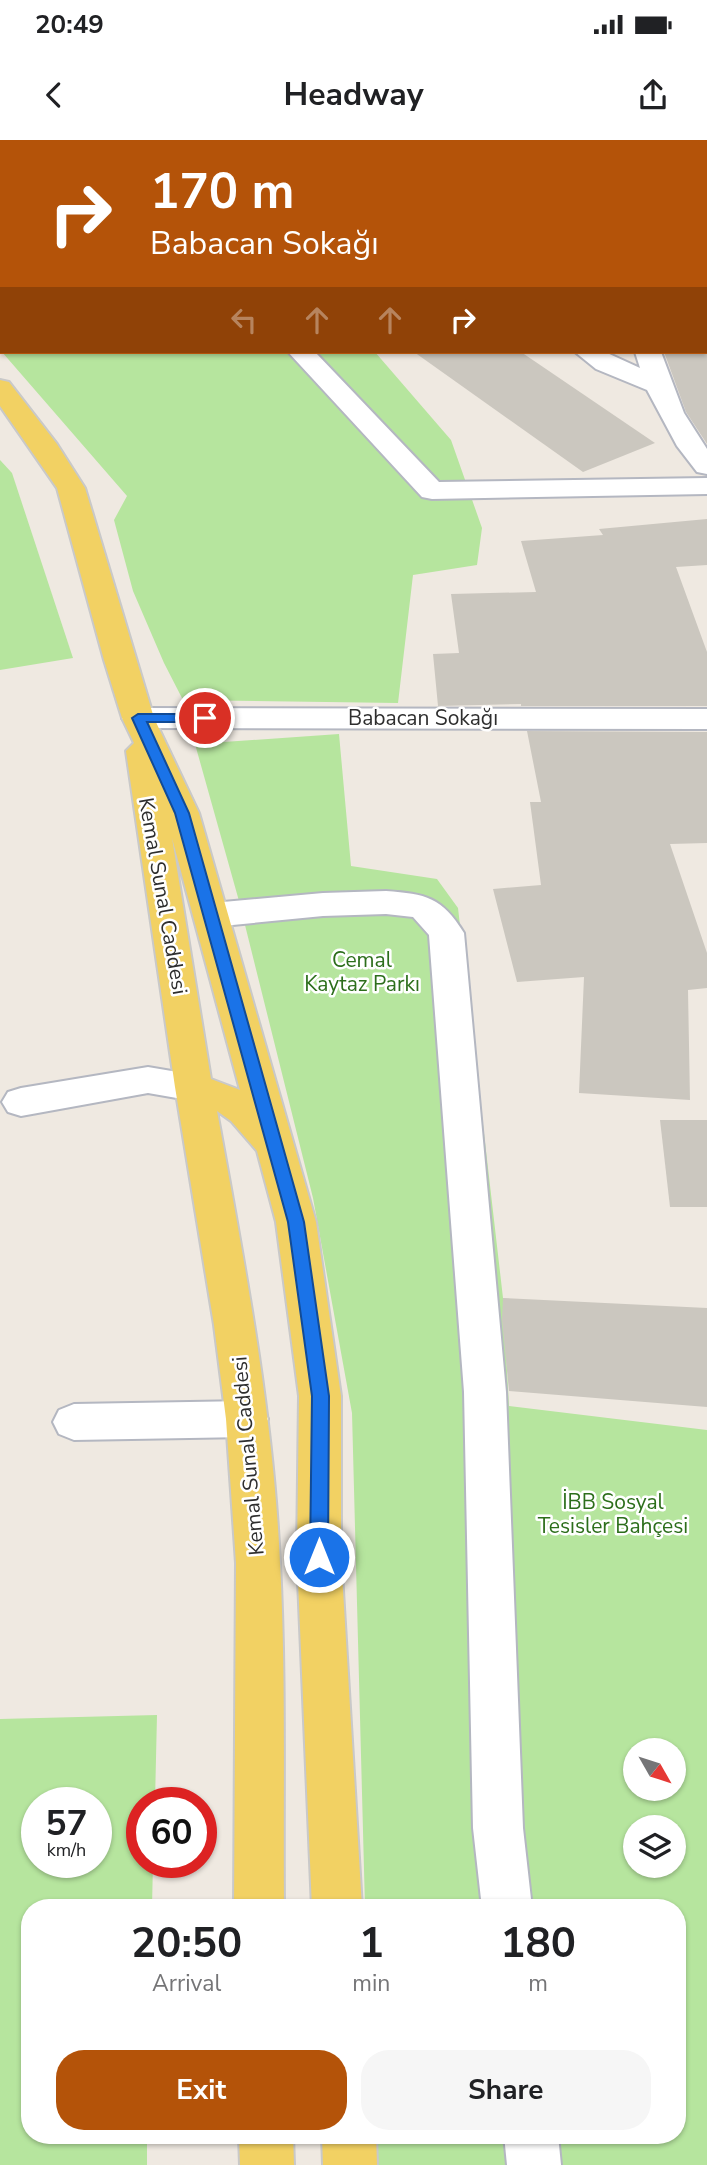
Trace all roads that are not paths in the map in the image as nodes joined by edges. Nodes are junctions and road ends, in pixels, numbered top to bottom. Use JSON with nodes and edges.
{"nodes":[{"id":1,"x":303,"y":354,"type":"edge"},
{"id":2,"x":591,"y":354,"type":"edge"},
{"id":3,"x":649,"y":354,"type":"edge"},
{"id":4,"x":657,"y":385,"type":"junction"},
{"id":5,"x":0,"y":387,"type":"edge"},
{"id":6,"x":707,"y":466,"type":"edge"},
{"id":7,"x":707,"y":486,"type":"edge"},
{"id":8,"x":138,"y":718,"type":"junction"},
{"id":9,"x":707,"y":719,"type":"edge"},
{"id":10,"x":212,"y":915,"type":"junction"},
{"id":11,"x":194,"y":1087,"type":"junction"},
{"id":12,"x":21,"y":1102,"type":"dead end"},
{"id":13,"x":273,"y":1147,"type":"junction"},
{"id":14,"x":247,"y":1419,"type":"junction"},
{"id":15,"x":74,"y":1422,"type":"dead end"},
{"id":16,"x":259,"y":1899,"type":"edge"},
{"id":17,"x":337,"y":1899,"type":"edge"},
{"id":18,"x":506,"y":1899,"type":"edge"},
{"id":19,"x":266,"y":2144,"type":"edge"},
{"id":20,"x":349,"y":2144,"type":"edge"},
{"id":21,"x":532,"y":2144,"type":"edge"},
{"id":22,"x":267,"y":2165,"type":"edge"},
{"id":23,"x":350,"y":2165,"type":"edge"},
{"id":24,"x":534,"y":2165,"type":"edge"}],
"edges":[{"from":1,"to":7,"type":"street"},
{"from":2,"to":4,"type":"street"},
{"from":3,"to":4,"type":"street"},
{"from":4,"to":6,"type":"street"},
{"from":5,"to":8,"type":"main road"},
{"from":8,"to":9,"type":"street","name":"Babacan Sokağı"},
{"from":8,"to":10,"type":"main road","name":"Kemal Sunal Caddesi"},
{"from":8,"to":11,"type":"main road","name":"Kemal Sunal Caddesi"},
{"from":10,"to":13,"type":"main road","name":"Kemal Sunal Caddesi"},
{"from":10,"to":18,"type":"street"},
{"from":11,"to":12,"type":"street"},
{"from":11,"to":13,"type":"main road"},
{"from":11,"to":14,"type":"main road","name":"Kemal Sunal Caddesi"},
{"from":13,"to":17,"type":"main road","name":"Kemal Sunal Caddesi"},
{"from":14,"to":15,"type":"street"},
{"from":14,"to":16,"type":"main road","name":"Kemal Sunal Caddesi"},
{"from":19,"to":22,"type":"main road"},
{"from":20,"to":23,"type":"main road"},
{"from":21,"to":24,"type":"street"}]}
